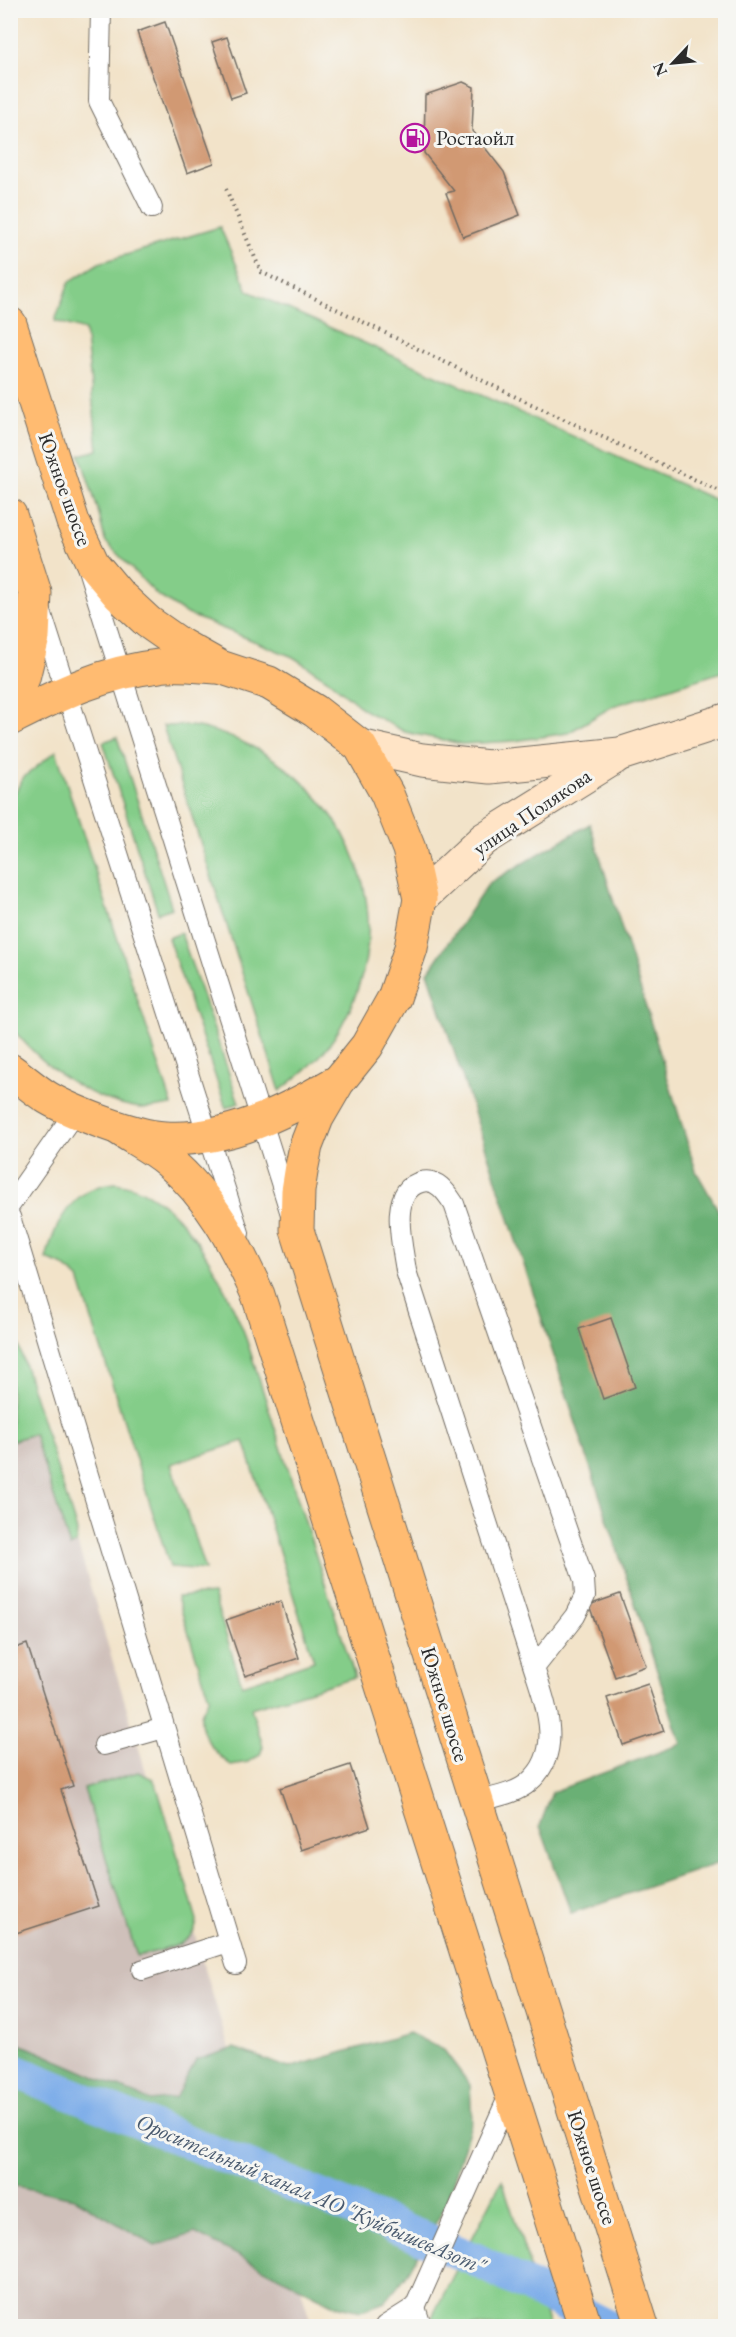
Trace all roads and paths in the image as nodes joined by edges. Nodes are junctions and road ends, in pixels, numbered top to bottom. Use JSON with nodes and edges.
{"nodes":[{"id":1,"x":101,"y":10,"type":"edge"},
{"id":2,"x":226,"y":189,"type":"dead end"},
{"id":3,"x":152,"y":208,"type":"dead end"},
{"id":4,"x":10,"y":324,"type":"edge"},
{"id":5,"x":726,"y":494,"type":"edge"},
{"id":6,"x":10,"y":515,"type":"edge"},
{"id":7,"x":73,"y":522,"type":"junction"},
{"id":8,"x":35,"y":593,"type":"junction"},
{"id":9,"x":220,"y":667,"type":"junction"},
{"id":10,"x":120,"y":672,"type":"junction"},
{"id":11,"x":66,"y":690,"type":"junction"},
{"id":12,"x":10,"y":708,"type":"edge"},
{"id":13,"x":10,"y":719,"type":"edge"},
{"id":14,"x":726,"y":720,"type":"edge"},
{"id":15,"x":360,"y":746,"type":"junction"},
{"id":16,"x":620,"y":754,"type":"junction"},
{"id":17,"x":420,"y":899,"type":"junction"},
{"id":18,"x":10,"y":1070,"type":"edge"},
{"id":19,"x":10,"y":1081,"type":"edge"},
{"id":20,"x":338,"y":1082,"type":"junction"},
{"id":21,"x":61,"y":1105,"type":"junction"},
{"id":22,"x":261,"y":1120,"type":"junction"},
{"id":23,"x":118,"y":1128,"type":"junction"},
{"id":24,"x":208,"y":1136,"type":"junction"},
{"id":25,"x":10,"y":1205,"type":"edge"},
{"id":26,"x":10,"y":1217,"type":"edge"},
{"id":27,"x":297,"y":1230,"type":"junction"},
{"id":28,"x":258,"y":1295,"type":"junction"},
{"id":29,"x":534,"y":1668,"type":"junction"},
{"id":30,"x":165,"y":1728,"type":"junction"},
{"id":31,"x":104,"y":1745,"type":"dead end"},
{"id":32,"x":476,"y":1802,"type":"junction"},
{"id":33,"x":228,"y":1942,"type":"junction"},
{"id":34,"x":236,"y":1964,"type":"dead end"},
{"id":35,"x":142,"y":1970,"type":"dead end"},
{"id":36,"x":511,"y":2091,"type":"junction"},
{"id":37,"x":415,"y":2307,"type":"junction"},
{"id":38,"x":385,"y":2326,"type":"edge"},
{"id":39,"x":421,"y":2326,"type":"edge"},
{"id":40,"x":585,"y":2326,"type":"edge"},
{"id":41,"x":642,"y":2326,"type":"edge"}],
"edges":[{"from":1,"to":3,"type":"lane"},
{"from":2,"to":5,"type":"path"},
{"from":4,"to":7,"type":"main road","name":"Южное шоссе"},
{"from":6,"to":8,"type":"main road"},
{"from":7,"to":9,"type":"main road","name":"Южное шоссе"},
{"from":7,"to":10,"type":"lane"},
{"from":8,"to":11,"type":"lane"},
{"from":8,"to":12,"type":"main road"},
{"from":9,"to":10,"type":"main road","name":"Южное шоссе"},
{"from":9,"to":15,"type":"main road","name":"Южное шоссе"},
{"from":10,"to":11,"type":"main road","name":"Южное шоссе"},
{"from":10,"to":22,"type":"lane"},
{"from":11,"to":13,"type":"main road","name":"Южное шоссе"},
{"from":11,"to":24,"type":"lane"},
{"from":14,"to":16,"type":"main road","name":"улица Полякова"},
{"from":15,"to":16,"type":"main road","name":"улица Полякова"},
{"from":15,"to":17,"type":"main road","name":"Южное шоссе"},
{"from":16,"to":17,"type":"main road","name":"улица Полякова"},
{"from":17,"to":20,"type":"main road","name":"Южное шоссе"},
{"from":18,"to":21,"type":"main road","name":"Южное шоссе"},
{"from":19,"to":21,"type":"main road"},
{"from":20,"to":22,"type":"main road","name":"Южное шоссе"},
{"from":20,"to":27,"type":"main road","name":"Южное шоссе"},
{"from":21,"to":23,"type":"main road","name":"Южное шоссе"},
{"from":21,"to":25,"type":"lane"},
{"from":22,"to":24,"type":"main road","name":"Южное шоссе"},
{"from":22,"to":27,"type":"lane"},
{"from":23,"to":24,"type":"main road","name":"Южное шоссе"},
{"from":23,"to":28,"type":"main road","name":"Южное шоссе"},
{"from":24,"to":28,"type":"lane"},
{"from":26,"to":30,"type":"lane"},
{"from":27,"to":32,"type":"main road","name":"Южное шоссе"},
{"from":28,"to":36,"type":"main road","name":"Южное шоссе"},
{"from":29,"to":29,"type":"lane"},
{"from":29,"to":32,"type":"lane"},
{"from":30,"to":31,"type":"lane"},
{"from":30,"to":33,"type":"lane"},
{"from":32,"to":41,"type":"main road","name":"Южное шоссе"},
{"from":33,"to":34,"type":"lane"},
{"from":33,"to":35,"type":"lane"},
{"from":36,"to":37,"type":"lane"},
{"from":36,"to":40,"type":"main road","name":"Южное шоссе"},
{"from":37,"to":38,"type":"lane"},
{"from":37,"to":39,"type":"lane"}]}
